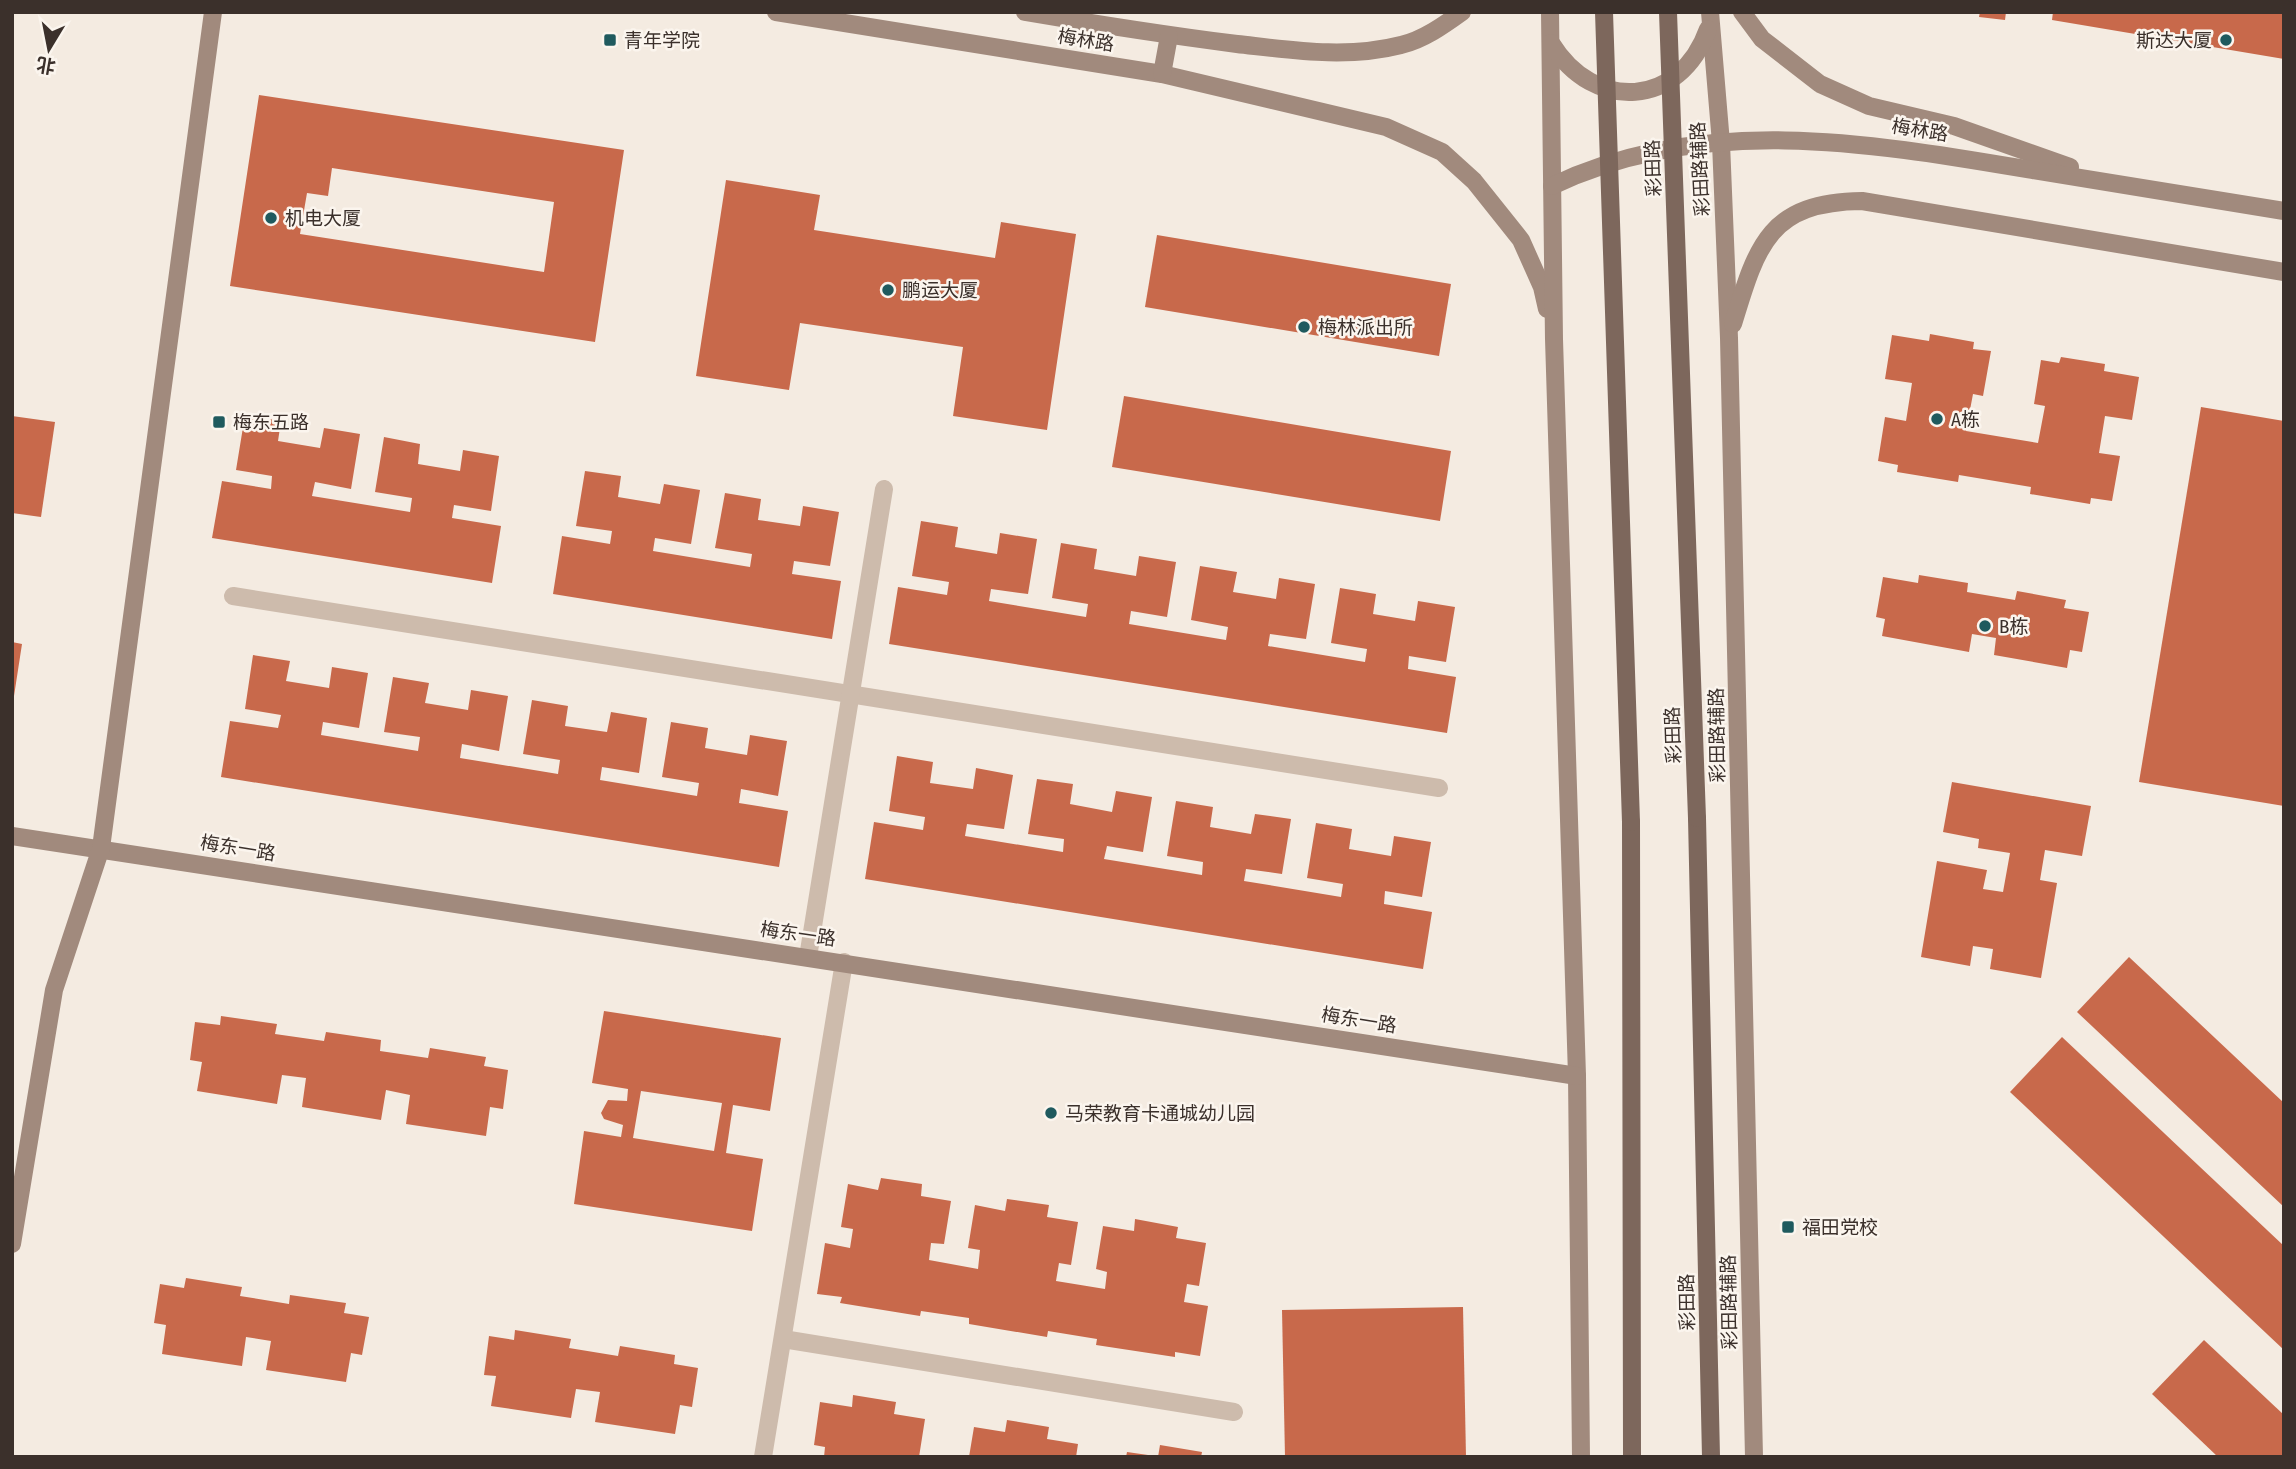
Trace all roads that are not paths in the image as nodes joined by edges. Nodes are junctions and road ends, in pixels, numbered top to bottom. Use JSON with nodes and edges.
{"nodes":[{"id":1,"x":213,"y":12,"type":"edge"},
{"id":2,"x":776,"y":12,"type":"edge"},
{"id":3,"x":1025,"y":12,"type":"edge"},
{"id":4,"x":1462,"y":12,"type":"edge"},
{"id":5,"x":1550,"y":12,"type":"edge"},
{"id":6,"x":1604,"y":12,"type":"edge"},
{"id":7,"x":1668,"y":12,"type":"edge"},
{"id":8,"x":1742,"y":12,"type":"edge"},
{"id":9,"x":1710,"y":17,"type":"edge"},
{"id":10,"x":1169,"y":36,"type":"junction"},
{"id":11,"x":1551,"y":43,"type":"junction"},
{"id":12,"x":1162,"y":74,"type":"junction"},
{"id":13,"x":1721,"y":143,"type":"junction"},
{"id":14,"x":1552,"y":186,"type":"junction"},
{"id":15,"x":2130,"y":186,"type":"junction"},
{"id":16,"x":2284,"y":211,"type":"edge"},
{"id":17,"x":2284,"y":272,"type":"edge"},
{"id":18,"x":1729,"y":338,"type":"junction"},
{"id":19,"x":1554,"y":339,"type":"junction"},
{"id":20,"x":884,"y":489,"type":"dead end"},
{"id":21,"x":233,"y":596,"type":"dead end"},
{"id":22,"x":851,"y":695,"type":"junction"},
{"id":23,"x":1439,"y":788,"type":"dead end"},
{"id":24,"x":12,"y":836,"type":"edge"},
{"id":25,"x":101,"y":848,"type":"junction"},
{"id":26,"x":808,"y":957,"type":"junction"},
{"id":27,"x":844,"y":962,"type":"junction"},
{"id":28,"x":1577,"y":1076,"type":"junction"},
{"id":29,"x":12,"y":1244,"type":"edge"},
{"id":30,"x":783,"y":1339,"type":"junction"},
{"id":31,"x":1234,"y":1412,"type":"dead end"},
{"id":32,"x":764,"y":1457,"type":"edge"},
{"id":33,"x":1581,"y":1457,"type":"edge"},
{"id":34,"x":1632,"y":1457,"type":"edge"},
{"id":35,"x":1711,"y":1457,"type":"edge"},
{"id":36,"x":1754,"y":1457,"type":"edge"}],
"edges":[{"from":1,"to":25,"type":"main road"},
{"from":2,"to":12,"type":"main road","name":"梅林路"},
{"from":3,"to":10,"type":"main road","name":"梅林路"},
{"from":4,"to":10,"type":"main road","name":"梅林路"},
{"from":5,"to":11,"type":"main road"},
{"from":6,"to":34,"type":"main road","bridge":true},
{"from":7,"to":35,"type":"main road","name":"彩田路","bridge":true},
{"from":8,"to":15,"type":"main road"},
{"from":9,"to":11,"type":"main road"},
{"from":9,"to":13,"type":"main road","name":"彩田路辅路"},
{"from":10,"to":12,"type":"main road"},
{"from":11,"to":14,"type":"main road"},
{"from":12,"to":19,"type":"main road","name":"梅林路"},
{"from":13,"to":14,"type":"main road","name":"梅林路"},
{"from":13,"to":15,"type":"main road","name":"梅林路"},
{"from":13,"to":18,"type":"main road","name":"彩田路辅路"},
{"from":14,"to":19,"type":"main road"},
{"from":15,"to":16,"type":"main road","name":"梅林路"},
{"from":17,"to":18,"type":"main road"},
{"from":18,"to":36,"type":"main road","name":"彩田路辅路"},
{"from":19,"to":28,"type":"main road"},
{"from":20,"to":22,"type":"lane"},
{"from":21,"to":22,"type":"lane"},
{"from":22,"to":23,"type":"lane"},
{"from":22,"to":26,"type":"lane"},
{"from":24,"to":25,"type":"main road","name":"梅东一路"},
{"from":25,"to":26,"type":"main road","name":"梅东一路"},
{"from":25,"to":29,"type":"main road"},
{"from":26,"to":27,"type":"main road","name":"梅东一路"},
{"from":27,"to":28,"type":"main road","name":"梅东一路"},
{"from":27,"to":30,"type":"lane"},
{"from":28,"to":33,"type":"main road"},
{"from":30,"to":31,"type":"lane"},
{"from":30,"to":32,"type":"lane"}]}
